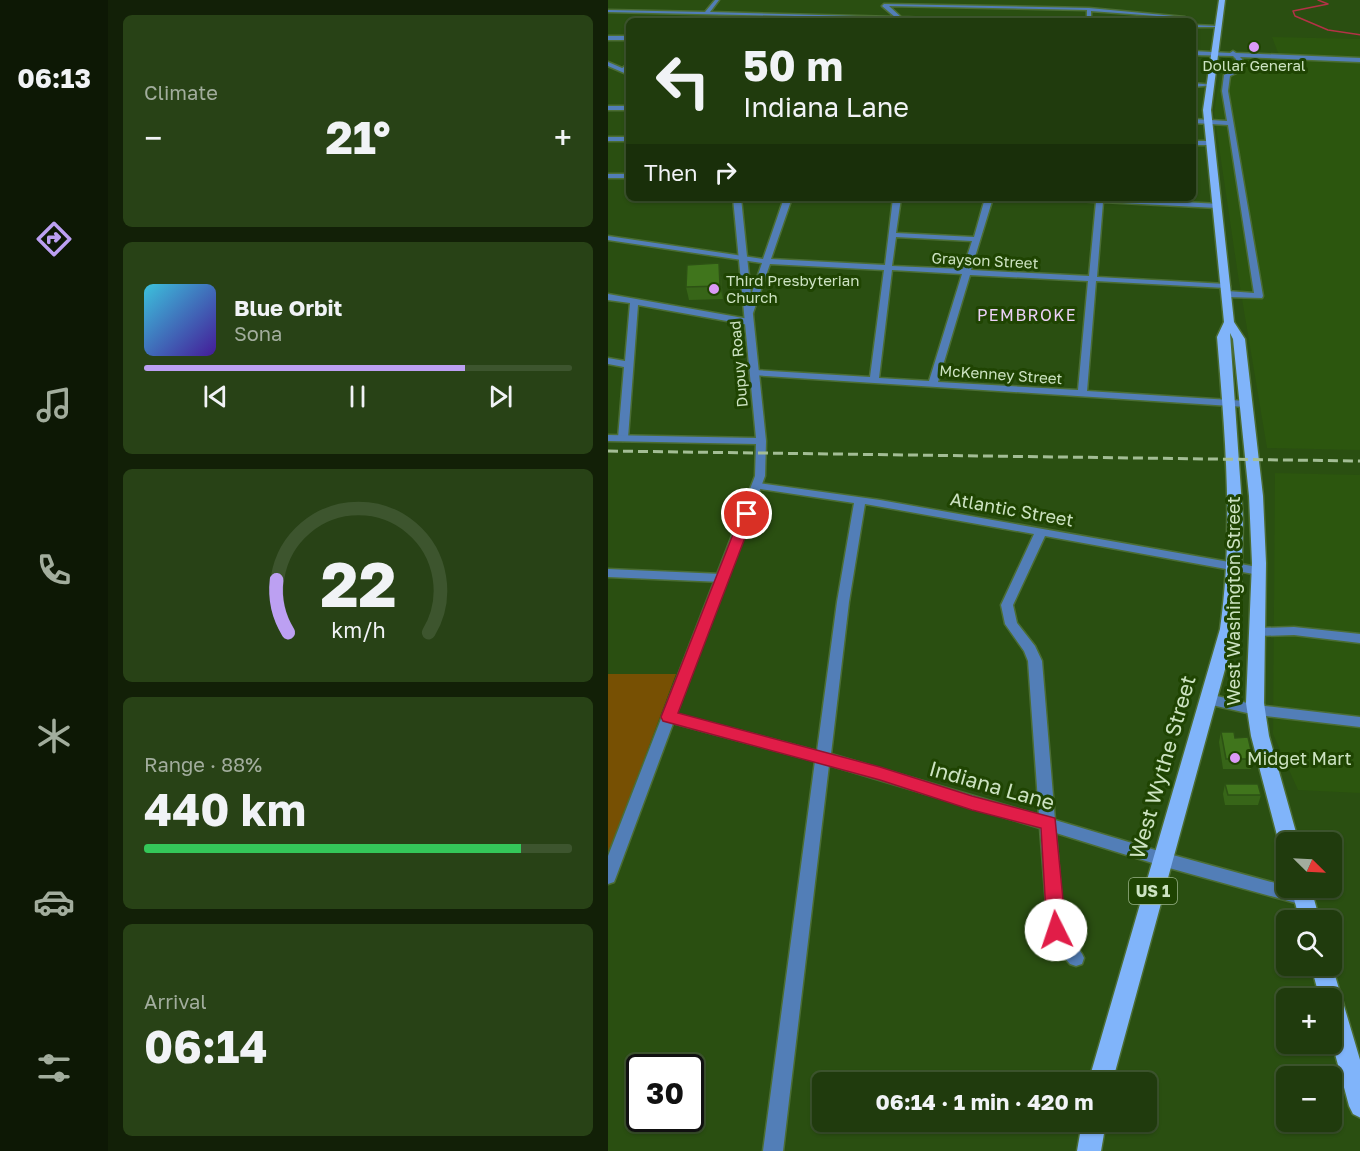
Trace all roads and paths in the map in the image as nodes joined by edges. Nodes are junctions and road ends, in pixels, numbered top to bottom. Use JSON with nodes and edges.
{"nodes":[{"id":1,"x":718,"y":0,"type":"edge"},
{"id":2,"x":1222,"y":0,"type":"edge"},
{"id":3,"x":1169,"y":5,"type":"dead end"},
{"id":4,"x":1004,"y":7,"type":"junction"},
{"id":5,"x":1089,"y":9,"type":"junction"},
{"id":6,"x":608,"y":11,"type":"edge"},
{"id":7,"x":880,"y":11,"type":"dead end"},
{"id":8,"x":688,"y":13,"type":"junction"},
{"id":9,"x":706,"y":14,"type":"junction"},
{"id":10,"x":683,"y":18,"type":"edge"},
{"id":11,"x":821,"y":18,"type":"edge"},
{"id":12,"x":888,"y":18,"type":"edge"},
{"id":13,"x":899,"y":18,"type":"edge"},
{"id":14,"x":1001,"y":18,"type":"edge"},
{"id":15,"x":1089,"y":18,"type":"edge"},
{"id":16,"x":1174,"y":18,"type":"edge"},
{"id":17,"x":1183,"y":18,"type":"edge"},
{"id":18,"x":1196,"y":26,"type":"edge"},
{"id":19,"x":1218,"y":27,"type":"junction"},
{"id":20,"x":608,"y":38,"type":"edge"},
{"id":21,"x":626,"y":39,"type":"edge"},
{"id":22,"x":1196,"y":53,"type":"edge"},
{"id":23,"x":1215,"y":53,"type":"junction"},
{"id":24,"x":1236,"y":56,"type":"junction"},
{"id":25,"x":1361,"y":60,"type":"edge"},
{"id":26,"x":608,"y":64,"type":"edge"},
{"id":27,"x":1361,"y":68,"type":"edge"},
{"id":28,"x":626,"y":70,"type":"edge"},
{"id":29,"x":1196,"y":84,"type":"edge"},
{"id":30,"x":1210,"y":85,"type":"junction"},
{"id":31,"x":612,"y":108,"type":"edge"},
{"id":32,"x":608,"y":118,"type":"edge"},
{"id":33,"x":1196,"y":121,"type":"edge"},
{"id":34,"x":1208,"y":122,"type":"junction"},
{"id":35,"x":1230,"y":123,"type":"junction"},
{"id":36,"x":608,"y":139,"type":"edge"},
{"id":37,"x":626,"y":139,"type":"edge"},
{"id":38,"x":1196,"y":143,"type":"edge"},
{"id":39,"x":1210,"y":143,"type":"junction"},
{"id":40,"x":608,"y":176,"type":"edge"},
{"id":41,"x":626,"y":176,"type":"edge"},
{"id":42,"x":737,"y":201,"type":"edge"},
{"id":43,"x":787,"y":201,"type":"edge"},
{"id":44,"x":897,"y":201,"type":"edge"},
{"id":45,"x":988,"y":201,"type":"edge"},
{"id":46,"x":1100,"y":201,"type":"edge"},
{"id":47,"x":1133,"y":201,"type":"edge"},
{"id":48,"x":1217,"y":206,"type":"junction"},
{"id":49,"x":893,"y":235,"type":"junction"},
{"id":50,"x":608,"y":238,"type":"edge"},
{"id":51,"x":977,"y":239,"type":"junction"},
{"id":52,"x":743,"y":260,"type":"junction"},
{"id":53,"x":767,"y":262,"type":"junction"},
{"id":54,"x":888,"y":268,"type":"junction"},
{"id":55,"x":967,"y":272,"type":"junction"},
{"id":56,"x":1092,"y":279,"type":"junction"},
{"id":57,"x":1226,"y":290,"type":"junction"},
{"id":58,"x":608,"y":297,"type":"edge"},
{"id":59,"x":634,"y":302,"type":"junction"},
{"id":60,"x":749,"y":318,"type":"junction"},
{"id":61,"x":1229,"y":322,"type":"junction"},
{"id":62,"x":608,"y":361,"type":"edge"},
{"id":63,"x":630,"y":365,"type":"junction"},
{"id":64,"x":755,"y":373,"type":"junction"},
{"id":65,"x":874,"y":380,"type":"junction"},
{"id":66,"x":933,"y":384,"type":"junction"},
{"id":67,"x":1082,"y":394,"type":"junction"},
{"id":68,"x":1229,"y":403,"type":"junction"},
{"id":69,"x":1246,"y":404,"type":"junction"},
{"id":70,"x":608,"y":438,"type":"edge"},
{"id":71,"x":623,"y":438,"type":"junction"},
{"id":72,"x":761,"y":441,"type":"junction"},
{"id":73,"x":758,"y":486,"type":"junction"},
{"id":74,"x":860,"y":501,"type":"junction"},
{"id":75,"x":1041,"y":532,"type":"junction"},
{"id":76,"x":1237,"y":567,"type":"junction"},
{"id":77,"x":1259,"y":571,"type":"junction"},
{"id":78,"x":608,"y":573,"type":"edge"},
{"id":79,"x":722,"y":578,"type":"junction"},
{"id":80,"x":1256,"y":632,"type":"junction"},
{"id":81,"x":1361,"y":639,"type":"edge"},
{"id":82,"x":1208,"y":699,"type":"junction"},
{"id":83,"x":1256,"y":710,"type":"junction"},
{"id":84,"x":669,"y":717,"type":"junction"},
{"id":85,"x":1361,"y":722,"type":"edge"},
{"id":86,"x":824,"y":758,"type":"junction"},
{"id":87,"x":1049,"y":823,"type":"junction"},
{"id":88,"x":1286,"y":832,"type":"edge"},
{"id":89,"x":1162,"y":859,"type":"junction"},
{"id":90,"x":608,"y":877,"type":"edge"},
{"id":91,"x":1276,"y":887,"type":"edge"},
{"id":92,"x":1076,"y":958,"type":"dead end"},
{"id":93,"x":1325,"y":976,"type":"edge"},
{"id":94,"x":1103,"y":1072,"type":"edge"},
{"id":95,"x":1361,"y":1106,"type":"edge"},
{"id":96,"x":1092,"y":1132,"type":"edge"},
{"id":97,"x":773,"y":1151,"type":"edge"},
{"id":98,"x":1089,"y":1151,"type":"edge"}],
"edges":[{"from":1,"to":9,"type":"street"},
{"from":2,"to":19,"type":"main road","name":"West Washington Street","number":"US 1"},
{"from":3,"to":17,"type":"street"},
{"from":4,"to":5,"type":"street"},
{"from":4,"to":13,"type":"street"},
{"from":4,"to":14,"type":"street"},
{"from":5,"to":15,"type":"street"},
{"from":5,"to":16,"type":"street"},
{"from":6,"to":8,"type":"street"},
{"from":7,"to":12,"type":"street"},
{"from":8,"to":9,"type":"street"},
{"from":8,"to":10,"type":"street"},
{"from":9,"to":11,"type":"street"},
{"from":18,"to":19,"type":"street"},
{"from":19,"to":23,"type":"main road","name":"West Washington Street","number":"US 1"},
{"from":20,"to":21,"type":"street"},
{"from":22,"to":23,"type":"street"},
{"from":23,"to":24,"type":"street"},
{"from":23,"to":30,"type":"main road","name":"West Washington Street","number":"US 1"},
{"from":24,"to":25,"type":"street"},
{"from":24,"to":27,"type":"street"},
{"from":24,"to":35,"type":"street"},
{"from":26,"to":28,"type":"street"},
{"from":29,"to":30,"type":"street"},
{"from":30,"to":34,"type":"main road","name":"West Washington Street","number":"US 1"},
{"from":31,"to":32,"type":"street"},
{"from":33,"to":34,"type":"street"},
{"from":34,"to":35,"type":"street"},
{"from":34,"to":39,"type":"main road","name":"West Washington Street","number":"US 1"},
{"from":35,"to":57,"type":"street","name":"Grayson Street"},
{"from":36,"to":37,"type":"street"},
{"from":38,"to":39,"type":"street"},
{"from":39,"to":48,"type":"main road","name":"West Washington Street","number":"US 1"},
{"from":40,"to":41,"type":"street"},
{"from":42,"to":52,"type":"street","name":"Dupuy Road"},
{"from":43,"to":53,"type":"street"},
{"from":44,"to":49,"type":"street"},
{"from":45,"to":51,"type":"street"},
{"from":46,"to":56,"type":"street"},
{"from":47,"to":48,"type":"street"},
{"from":48,"to":57,"type":"main road","name":"West Washington Street","number":"US 1"},
{"from":49,"to":51,"type":"street"},
{"from":49,"to":54,"type":"street"},
{"from":50,"to":52,"type":"street","name":"Grayson Street"},
{"from":51,"to":55,"type":"street"},
{"from":52,"to":53,"type":"street","name":"Grayson Street"},
{"from":52,"to":60,"type":"street","name":"Dupuy Road"},
{"from":53,"to":54,"type":"street","name":"Grayson Street"},
{"from":53,"to":60,"type":"street"},
{"from":54,"to":55,"type":"street","name":"Grayson Street"},
{"from":54,"to":65,"type":"street"},
{"from":55,"to":56,"type":"street","name":"Grayson Street"},
{"from":55,"to":66,"type":"street"},
{"from":56,"to":57,"type":"street","name":"Grayson Street"},
{"from":56,"to":67,"type":"street"},
{"from":57,"to":61,"type":"main road","name":"West Washington Street","number":"US 1"},
{"from":58,"to":59,"type":"street"},
{"from":59,"to":60,"type":"street"},
{"from":59,"to":63,"type":"street"},
{"from":60,"to":64,"type":"street","name":"Dupuy Road"},
{"from":61,"to":68,"type":"main road","name":"West Washington Street","number":"US 1"},
{"from":61,"to":69,"type":"main road","name":"West Washington Street","number":"US 1"},
{"from":62,"to":63,"type":"street"},
{"from":63,"to":71,"type":"street"},
{"from":64,"to":65,"type":"street","name":"McKenney Street"},
{"from":64,"to":72,"type":"street","name":"Dupuy Road"},
{"from":65,"to":66,"type":"street","name":"McKenney Street"},
{"from":66,"to":67,"type":"street","name":"McKenney Street"},
{"from":67,"to":68,"type":"street","name":"McKenney Street"},
{"from":68,"to":69,"type":"street","name":"McKenney Street"},
{"from":68,"to":76,"type":"main road","name":"West Washington Street","number":"US 1"},
{"from":69,"to":77,"type":"main road","name":"West Washington Street","number":"US 1"},
{"from":70,"to":71,"type":"street"},
{"from":71,"to":72,"type":"street"},
{"from":72,"to":73,"type":"street","name":"Dupuy Road"},
{"from":73,"to":74,"type":"street","name":"Atlantic Street"},
{"from":73,"to":79,"type":"street","name":"Dupuy Road"},
{"from":74,"to":75,"type":"street","name":"Atlantic Street"},
{"from":74,"to":86,"type":"street"},
{"from":75,"to":76,"type":"street","name":"Atlantic Street"},
{"from":75,"to":87,"type":"street"},
{"from":76,"to":77,"type":"street","name":"Atlantic Street"},
{"from":76,"to":82,"type":"main road","name":"West Wythe Street","number":"US 1"},
{"from":77,"to":80,"type":"main road","name":"West Washington Street","number":"US 1"},
{"from":78,"to":79,"type":"street"},
{"from":79,"to":84,"type":"street","name":"Dupuy Road"},
{"from":80,"to":81,"type":"street"},
{"from":80,"to":83,"type":"main road","name":"West Washington Street","number":"US 1"},
{"from":82,"to":83,"type":"street"},
{"from":82,"to":89,"type":"main road","name":"West Wythe Street","number":"US 1"},
{"from":83,"to":85,"type":"street"},
{"from":83,"to":88,"type":"main road","name":"West Washington Street","number":"US 1"},
{"from":84,"to":86,"type":"street","name":"Indiana Lane"},
{"from":84,"to":90,"type":"street","name":"Dupuy Road"},
{"from":86,"to":87,"type":"street","name":"Indiana Lane"},
{"from":86,"to":97,"type":"street"},
{"from":87,"to":89,"type":"street","name":"Indiana Lane"},
{"from":87,"to":92,"type":"street"},
{"from":89,"to":91,"type":"street","name":"Indiana Lane"},
{"from":89,"to":94,"type":"main road","name":"West Wythe Street","number":"US 1"},
{"from":93,"to":95,"type":"main road"},
{"from":96,"to":98,"type":"main road"}]}
